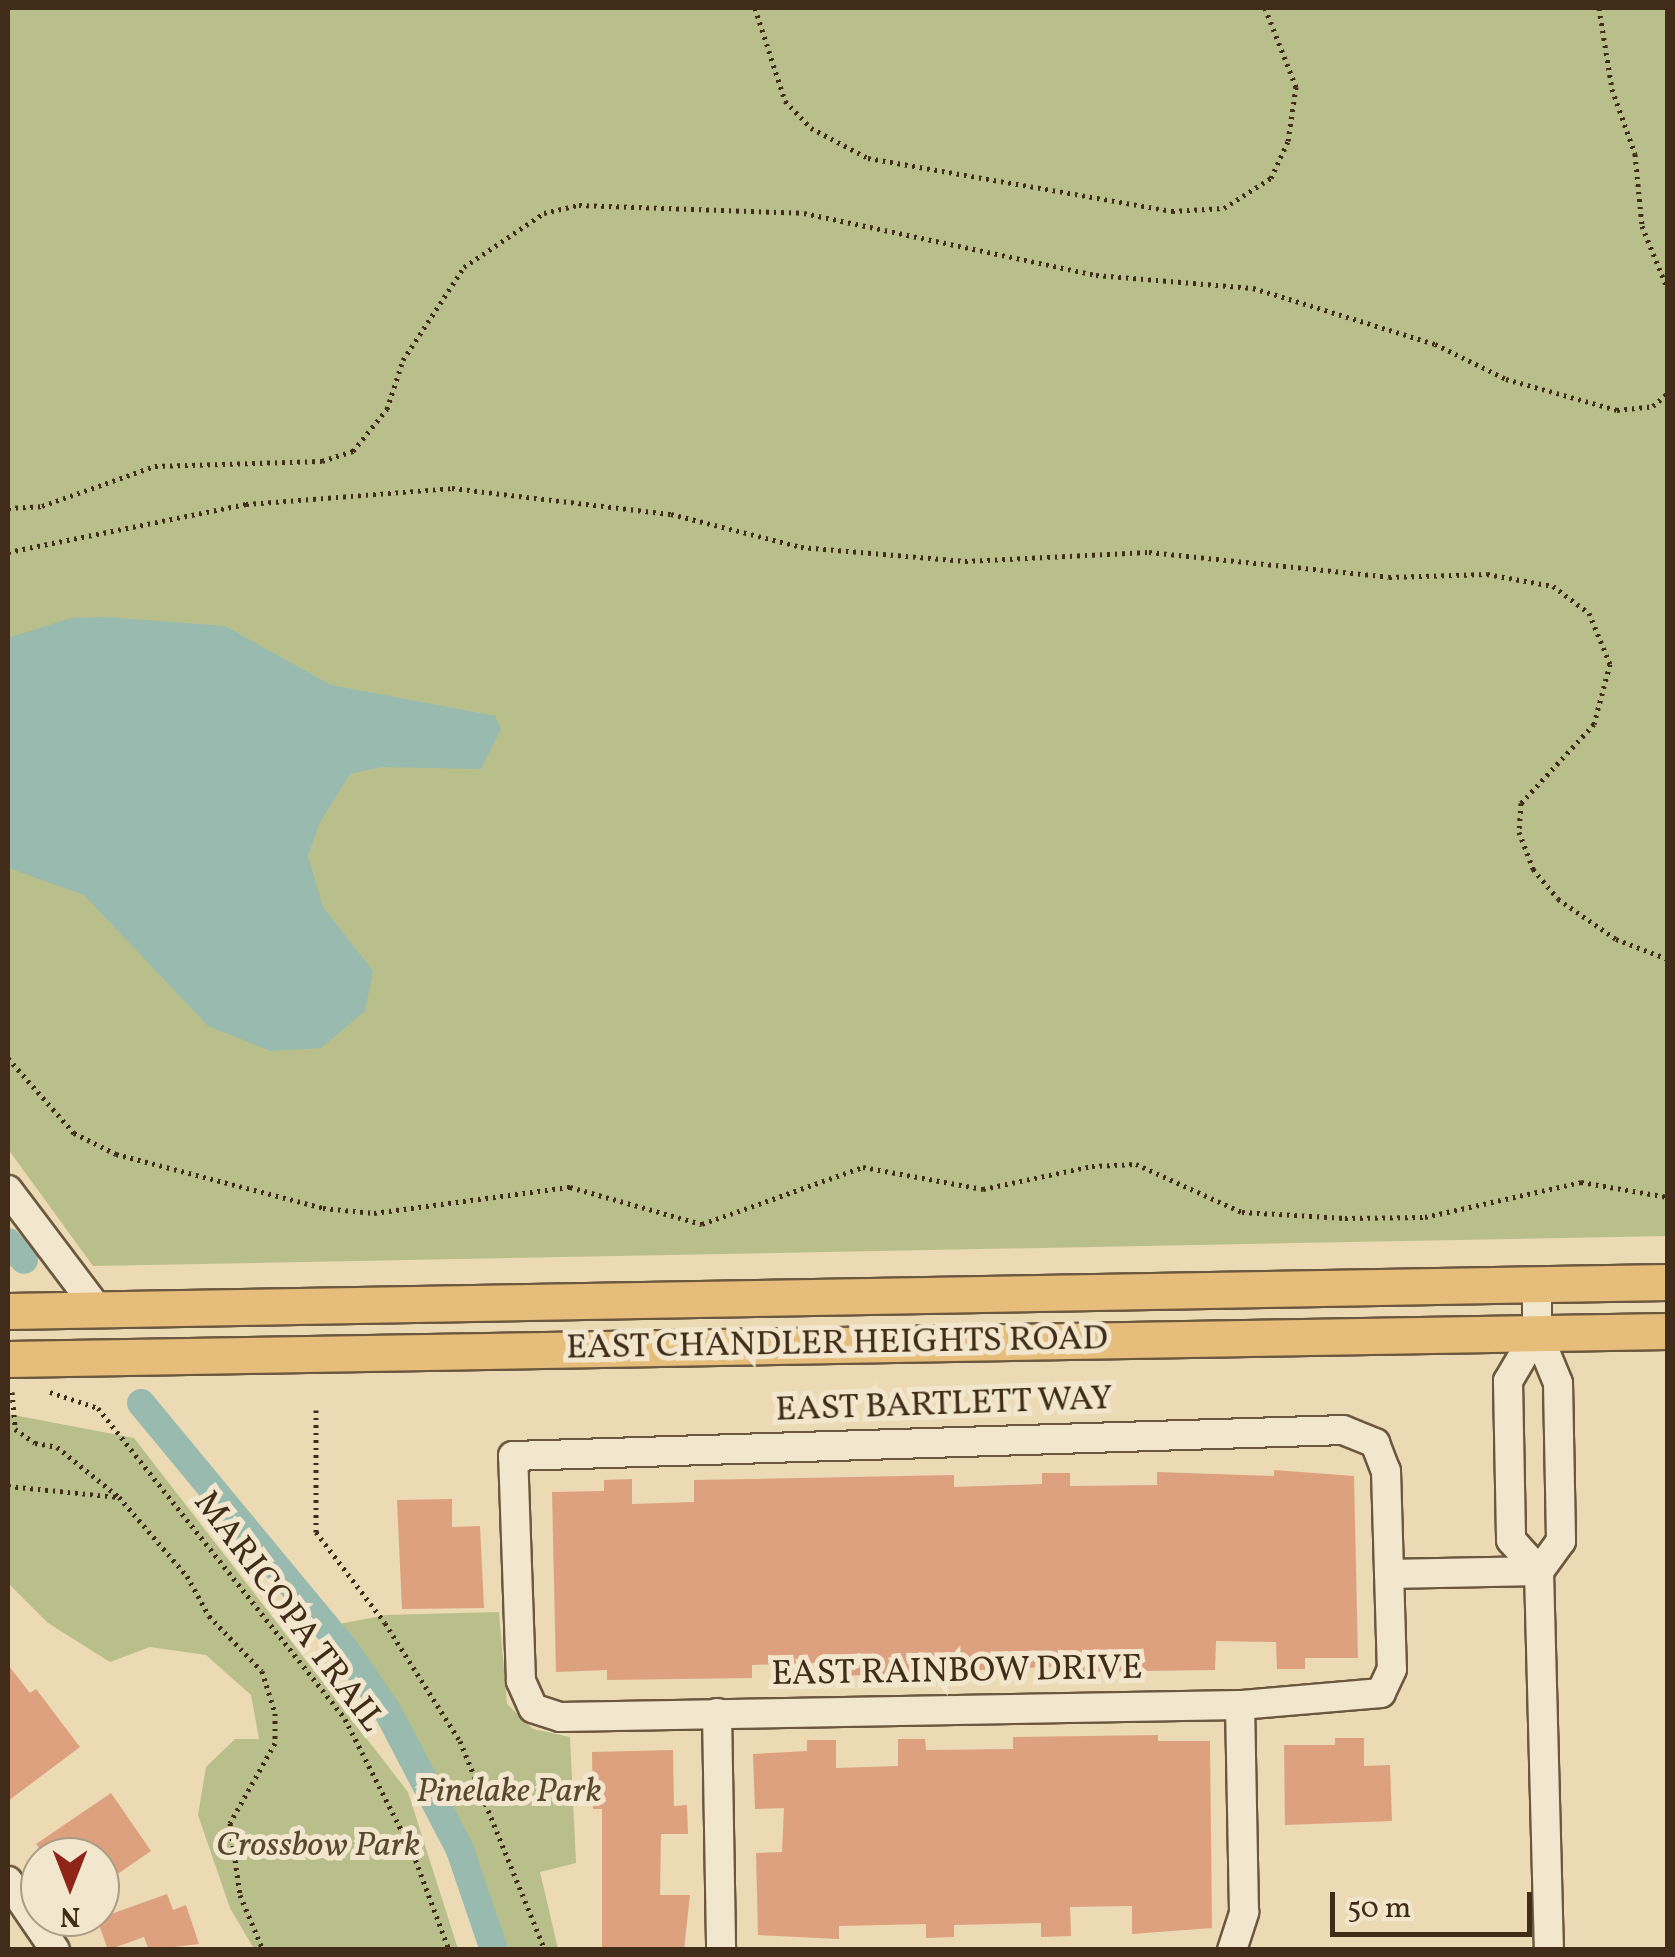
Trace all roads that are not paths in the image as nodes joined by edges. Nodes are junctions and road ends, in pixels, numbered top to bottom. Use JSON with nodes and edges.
{"nodes":[{"id":1,"x":8,"y":1190,"type":"edge"},
{"id":2,"x":1668,"y":1282,"type":"edge"},
{"id":3,"x":1537,"y":1284,"type":"junction"},
{"id":4,"x":97,"y":1308,"type":"junction"},
{"id":5,"x":14,"y":1310,"type":"edge"},
{"id":6,"x":1668,"y":1331,"type":"edge"},
{"id":7,"x":1538,"y":1332,"type":"junction"},
{"id":8,"x":138,"y":1357,"type":"junction"},
{"id":9,"x":52,"y":1359,"type":"junction"},
{"id":10,"x":9,"y":1381,"type":"edge"},
{"id":11,"x":1538,"y":1571,"type":"junction"},
{"id":12,"x":1388,"y":1574,"type":"junction"},
{"id":13,"x":1240,"y":1705,"type":"junction"},
{"id":14,"x":534,"y":1708,"type":"joint"},
{"id":15,"x":717,"y":1713,"type":"junction"},
{"id":16,"x":8,"y":1881,"type":"edge"},
{"id":17,"x":1234,"y":1948,"type":"edge"},
{"id":18,"x":55,"y":1950,"type":"edge"},
{"id":19,"x":721,"y":1950,"type":"edge"},
{"id":20,"x":1549,"y":1950,"type":"edge"}],
"edges":[{"from":1,"to":4,"type":"street"},
{"from":2,"to":3,"type":"main road","name":"EAST CHANDLER HEIGHTS ROAD"},
{"from":3,"to":4,"type":"main road","name":"EAST CHANDLER HEIGHTS ROAD"},
{"from":3,"to":7,"type":"street"},
{"from":4,"to":5,"type":"main road","name":"EAST CHANDLER HEIGHTS ROAD"},
{"from":4,"to":8,"type":"main road"},
{"from":5,"to":9,"type":"main road"},
{"from":6,"to":7,"type":"main road","name":"EAST CHANDLER HEIGHTS ROAD"},
{"from":7,"to":8,"type":"main road","name":"EAST CHANDLER HEIGHTS ROAD"},
{"from":7,"to":11,"type":"street"},
{"from":7,"to":11,"type":"street"},
{"from":8,"to":9,"type":"main road","name":"EAST CHANDLER HEIGHTS ROAD"},
{"from":9,"to":10,"type":"main road","name":"EAST CHANDLER HEIGHTS ROAD"},
{"from":11,"to":12,"type":"street"},
{"from":11,"to":20,"type":"street"},
{"from":12,"to":13,"type":"street","name":"EAST RAINBOW DRIVE"},
{"from":12,"to":14,"type":"street","name":"EAST BARTLETT WAY"},
{"from":13,"to":15,"type":"street","name":"EAST RAINBOW DRIVE"},
{"from":13,"to":17,"type":"street"},
{"from":14,"to":15,"type":"street","name":"EAST RAINBOW DRIVE"},
{"from":15,"to":19,"type":"street"},
{"from":16,"to":18,"type":"street"}]}
